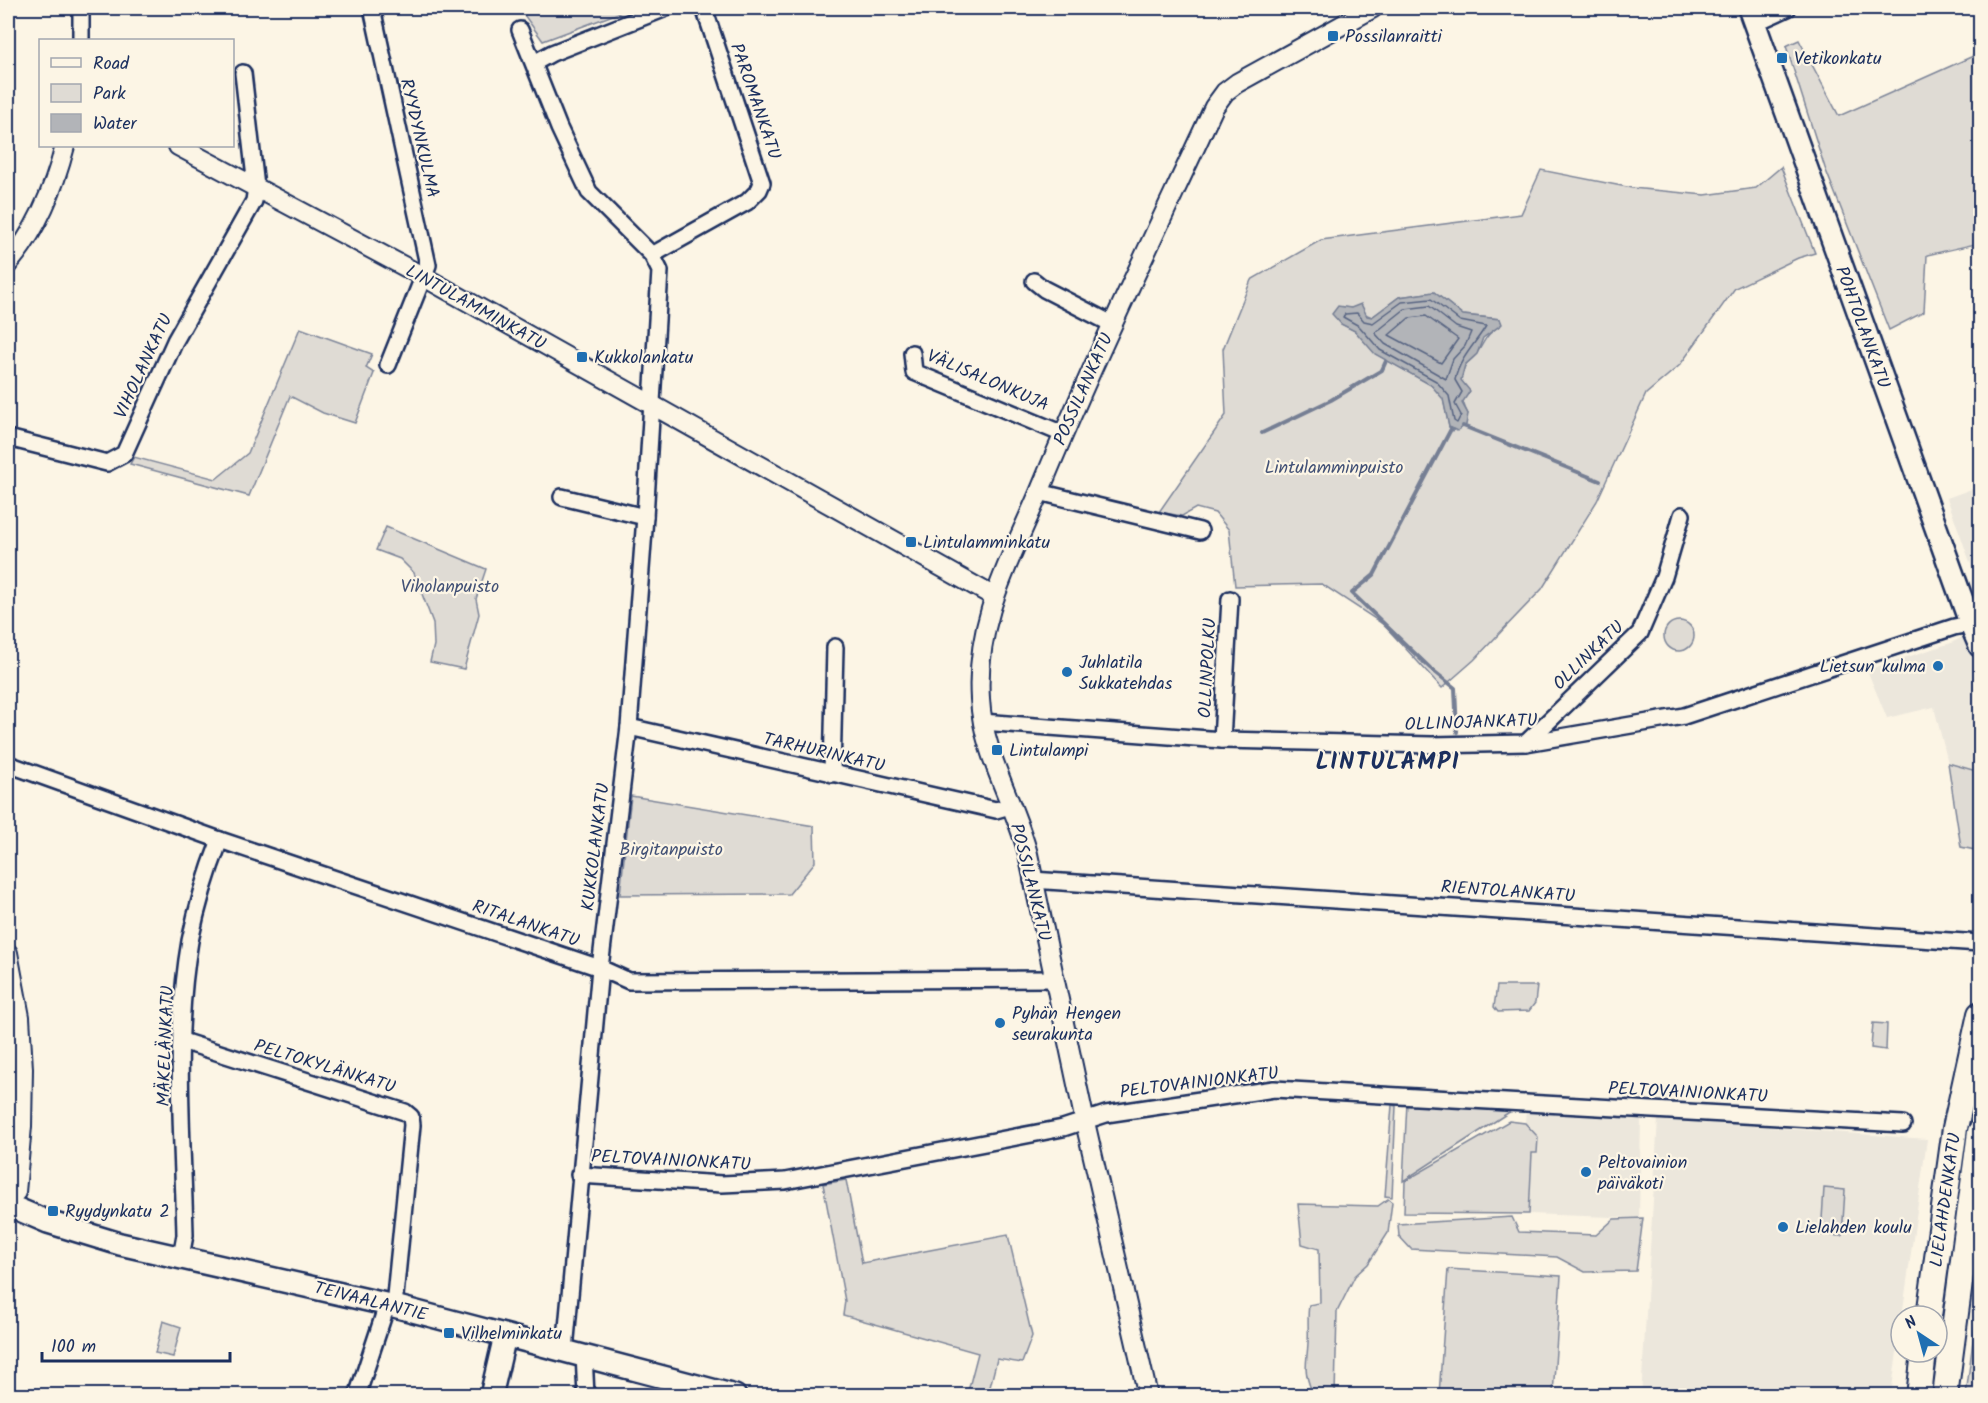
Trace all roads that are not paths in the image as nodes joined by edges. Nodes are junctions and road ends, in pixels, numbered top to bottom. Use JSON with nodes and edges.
{"nodes":[{"id":1,"x":81,"y":8,"type":"edge"},
{"id":2,"x":372,"y":8,"type":"edge"},
{"id":3,"x":666,"y":8,"type":"edge"},
{"id":4,"x":704,"y":8,"type":"edge"},
{"id":5,"x":1373,"y":8,"type":"edge"},
{"id":6,"x":1788,"y":8,"type":"edge"},
{"id":7,"x":1752,"y":15,"type":"edge"},
{"id":8,"x":520,"y":30,"type":"dead end"},
{"id":9,"x":81,"y":39,"type":"edge"},
{"id":10,"x":534,"y":63,"type":"junction"},
{"id":11,"x":243,"y":73,"type":"dead end"},
{"id":12,"x":65,"y":147,"type":"edge"},
{"id":13,"x":179,"y":147,"type":"edge"},
{"id":14,"x":256,"y":188,"type":"junction"},
{"id":15,"x":652,"y":255,"type":"junction"},
{"id":16,"x":8,"y":264,"type":"edge"},
{"id":17,"x":424,"y":277,"type":"junction"},
{"id":18,"x":1034,"y":281,"type":"dead end"},
{"id":19,"x":1112,"y":324,"type":"junction"},
{"id":20,"x":912,"y":353,"type":"dead end"},
{"id":21,"x":388,"y":365,"type":"dead end"},
{"id":22,"x":652,"y":406,"type":"junction"},
{"id":23,"x":1063,"y":434,"type":"junction"},
{"id":24,"x":8,"y":438,"type":"edge"},
{"id":25,"x":1039,"y":492,"type":"junction"},
{"id":26,"x":562,"y":497,"type":"dead end"},
{"id":27,"x":1682,"y":515,"type":"dead end"},
{"id":28,"x":645,"y":517,"type":"junction"},
{"id":29,"x":1200,"y":531,"type":"dead end"},
{"id":30,"x":993,"y":596,"type":"junction"},
{"id":31,"x":1230,"y":598,"type":"dead end"},
{"id":32,"x":1976,"y":623,"type":"edge"},
{"id":33,"x":1980,"y":646,"type":"edge"},
{"id":34,"x":835,"y":647,"type":"dead end"},
{"id":35,"x":982,"y":722,"type":"junction"},
{"id":36,"x":629,"y":727,"type":"junction"},
{"id":37,"x":1222,"y":740,"type":"junction"},
{"id":38,"x":1526,"y":743,"type":"junction"},
{"id":39,"x":8,"y":764,"type":"edge"},
{"id":40,"x":832,"y":774,"type":"junction"},
{"id":41,"x":1010,"y":807,"type":"junction"},
{"id":42,"x":220,"y":840,"type":"junction"},
{"id":43,"x":1032,"y":880,"type":"junction"},
{"id":44,"x":1980,"y":943,"type":"edge"},
{"id":45,"x":8,"y":953,"type":"edge"},
{"id":46,"x":600,"y":968,"type":"junction"},
{"id":47,"x":1054,"y":979,"type":"junction"},
{"id":48,"x":1980,"y":1014,"type":"edge"},
{"id":49,"x":182,"y":1041,"type":"junction"},
{"id":50,"x":1085,"y":1122,"type":"junction"},
{"id":51,"x":1904,"y":1124,"type":"dead end"},
{"id":52,"x":1980,"y":1132,"type":"edge"},
{"id":53,"x":579,"y":1175,"type":"junction"},
{"id":54,"x":8,"y":1200,"type":"edge"},
{"id":55,"x":8,"y":1205,"type":"edge"},
{"id":56,"x":1941,"y":1219,"type":"junction"},
{"id":57,"x":1974,"y":1223,"type":"edge"},
{"id":58,"x":181,"y":1257,"type":"junction"},
{"id":59,"x":1930,"y":1304,"type":"edge"},
{"id":60,"x":391,"y":1305,"type":"junction"},
{"id":61,"x":505,"y":1335,"type":"junction"},
{"id":62,"x":574,"y":1352,"type":"junction"},
{"id":63,"x":1923,"y":1364,"type":"edge"},
{"id":64,"x":357,"y":1395,"type":"edge"},
{"id":65,"x":491,"y":1395,"type":"edge"},
{"id":66,"x":586,"y":1395,"type":"edge"},
{"id":67,"x":735,"y":1395,"type":"edge"},
{"id":68,"x":1148,"y":1395,"type":"edge"},
{"id":69,"x":1919,"y":1395,"type":"edge"},
{"id":70,"x":1945,"y":1395,"type":"edge"}],
"edges":[{"from":1,"to":9,"type":"street"},
{"from":2,"to":17,"type":"street","name":"RYYDYNKULMA"},
{"from":3,"to":10,"type":"street"},
{"from":4,"to":15,"type":"street","name":"PAROMANKATU"},
{"from":5,"to":19,"type":"street","name":"POSSILANKATU"},
{"from":6,"to":7,"type":"street"},
{"from":7,"to":32,"type":"main road","name":"POHTOLANKATU"},
{"from":8,"to":10,"type":"street"},
{"from":10,"to":15,"type":"street"},
{"from":11,"to":14,"type":"street"},
{"from":12,"to":16,"type":"street"},
{"from":13,"to":14,"type":"street","name":"LINTULAMMINKATU"},
{"from":14,"to":17,"type":"street","name":"LINTULAMMINKATU"},
{"from":14,"to":24,"type":"street","name":"VIHOLANKATU"},
{"from":15,"to":22,"type":"street","name":"KUKKOLANKATU"},
{"from":17,"to":21,"type":"street"},
{"from":17,"to":22,"type":"street","name":"LINTULAMMINKATU"},
{"from":18,"to":19,"type":"street"},
{"from":19,"to":23,"type":"street","name":"POSSILANKATU"},
{"from":20,"to":23,"type":"street","name":"VÄLISALONKUJA"},
{"from":22,"to":28,"type":"street","name":"KUKKOLANKATU"},
{"from":22,"to":30,"type":"street","name":"LINTULAMMINKATU"},
{"from":23,"to":25,"type":"street","name":"POSSILANKATU"},
{"from":25,"to":29,"type":"street"},
{"from":25,"to":30,"type":"street","name":"POSSILANKATU"},
{"from":26,"to":28,"type":"street"},
{"from":27,"to":38,"type":"street","name":"OLLINKATU"},
{"from":28,"to":36,"type":"street","name":"KUKKOLANKATU"},
{"from":30,"to":35,"type":"street","name":"POSSILANKATU"},
{"from":31,"to":37,"type":"street","name":"OLLINPOLKU"},
{"from":32,"to":33,"type":"main road","name":"POHTOLANKATU"},
{"from":32,"to":38,"type":"street","name":"OLLINOJANKATU"},
{"from":34,"to":40,"type":"street"},
{"from":35,"to":37,"type":"street","name":"OLLINOJANKATU"},
{"from":35,"to":41,"type":"street","name":"POSSILANKATU"},
{"from":36,"to":40,"type":"street","name":"TARHURINKATU"},
{"from":36,"to":46,"type":"street","name":"KUKKOLANKATU"},
{"from":37,"to":38,"type":"street","name":"OLLINOJANKATU"},
{"from":39,"to":42,"type":"street","name":"RITALANKATU"},
{"from":40,"to":41,"type":"street","name":"TARHURINKATU"},
{"from":41,"to":43,"type":"street","name":"POSSILANKATU"},
{"from":42,"to":46,"type":"street","name":"RITALANKATU"},
{"from":42,"to":49,"type":"street","name":"MÄKELÄNKATU"},
{"from":43,"to":44,"type":"street","name":"RIENTOLANKATU"},
{"from":43,"to":47,"type":"street","name":"POSSILANKATU"},
{"from":45,"to":54,"type":"street"},
{"from":46,"to":47,"type":"street","name":"RITALANKATU"},
{"from":46,"to":53,"type":"street","name":"KUKKOLANKATU"},
{"from":47,"to":50,"type":"street","name":"POSSILANKATU"},
{"from":48,"to":56,"type":"main road","name":"LIELAHDENKATU"},
{"from":49,"to":58,"type":"street","name":"MÄKELÄNKATU"},
{"from":49,"to":60,"type":"street","name":"PELTOKYLÄNKATU"},
{"from":50,"to":51,"type":"street","name":"PELTOVAINIONKATU"},
{"from":50,"to":53,"type":"street","name":"PELTOVAINIONKATU"},
{"from":50,"to":68,"type":"street","name":"POSSILANKATU"},
{"from":52,"to":57,"type":"main road","name":"LIELAHDENKATU"},
{"from":53,"to":62,"type":"street","name":"KUKKOLANKATU"},
{"from":55,"to":58,"type":"main road","name":"TEIVAALANTIE"},
{"from":56,"to":57,"type":"street"},
{"from":56,"to":59,"type":"main road","name":"LIELAHDENKATU"},
{"from":57,"to":70,"type":"main road","name":"LIELAHDENKATU"},
{"from":58,"to":60,"type":"main road","name":"TEIVAALANTIE"},
{"from":60,"to":61,"type":"main road","name":"TEIVAALANTIE"},
{"from":60,"to":64,"type":"street"},
{"from":61,"to":62,"type":"main road","name":"TEIVAALANTIE"},
{"from":61,"to":65,"type":"main road"},
{"from":62,"to":66,"type":"street","name":"KUKKOLANKATU"},
{"from":62,"to":67,"type":"main road","name":"TEIVAALANTIE"},
{"from":63,"to":69,"type":"main road"}]}
